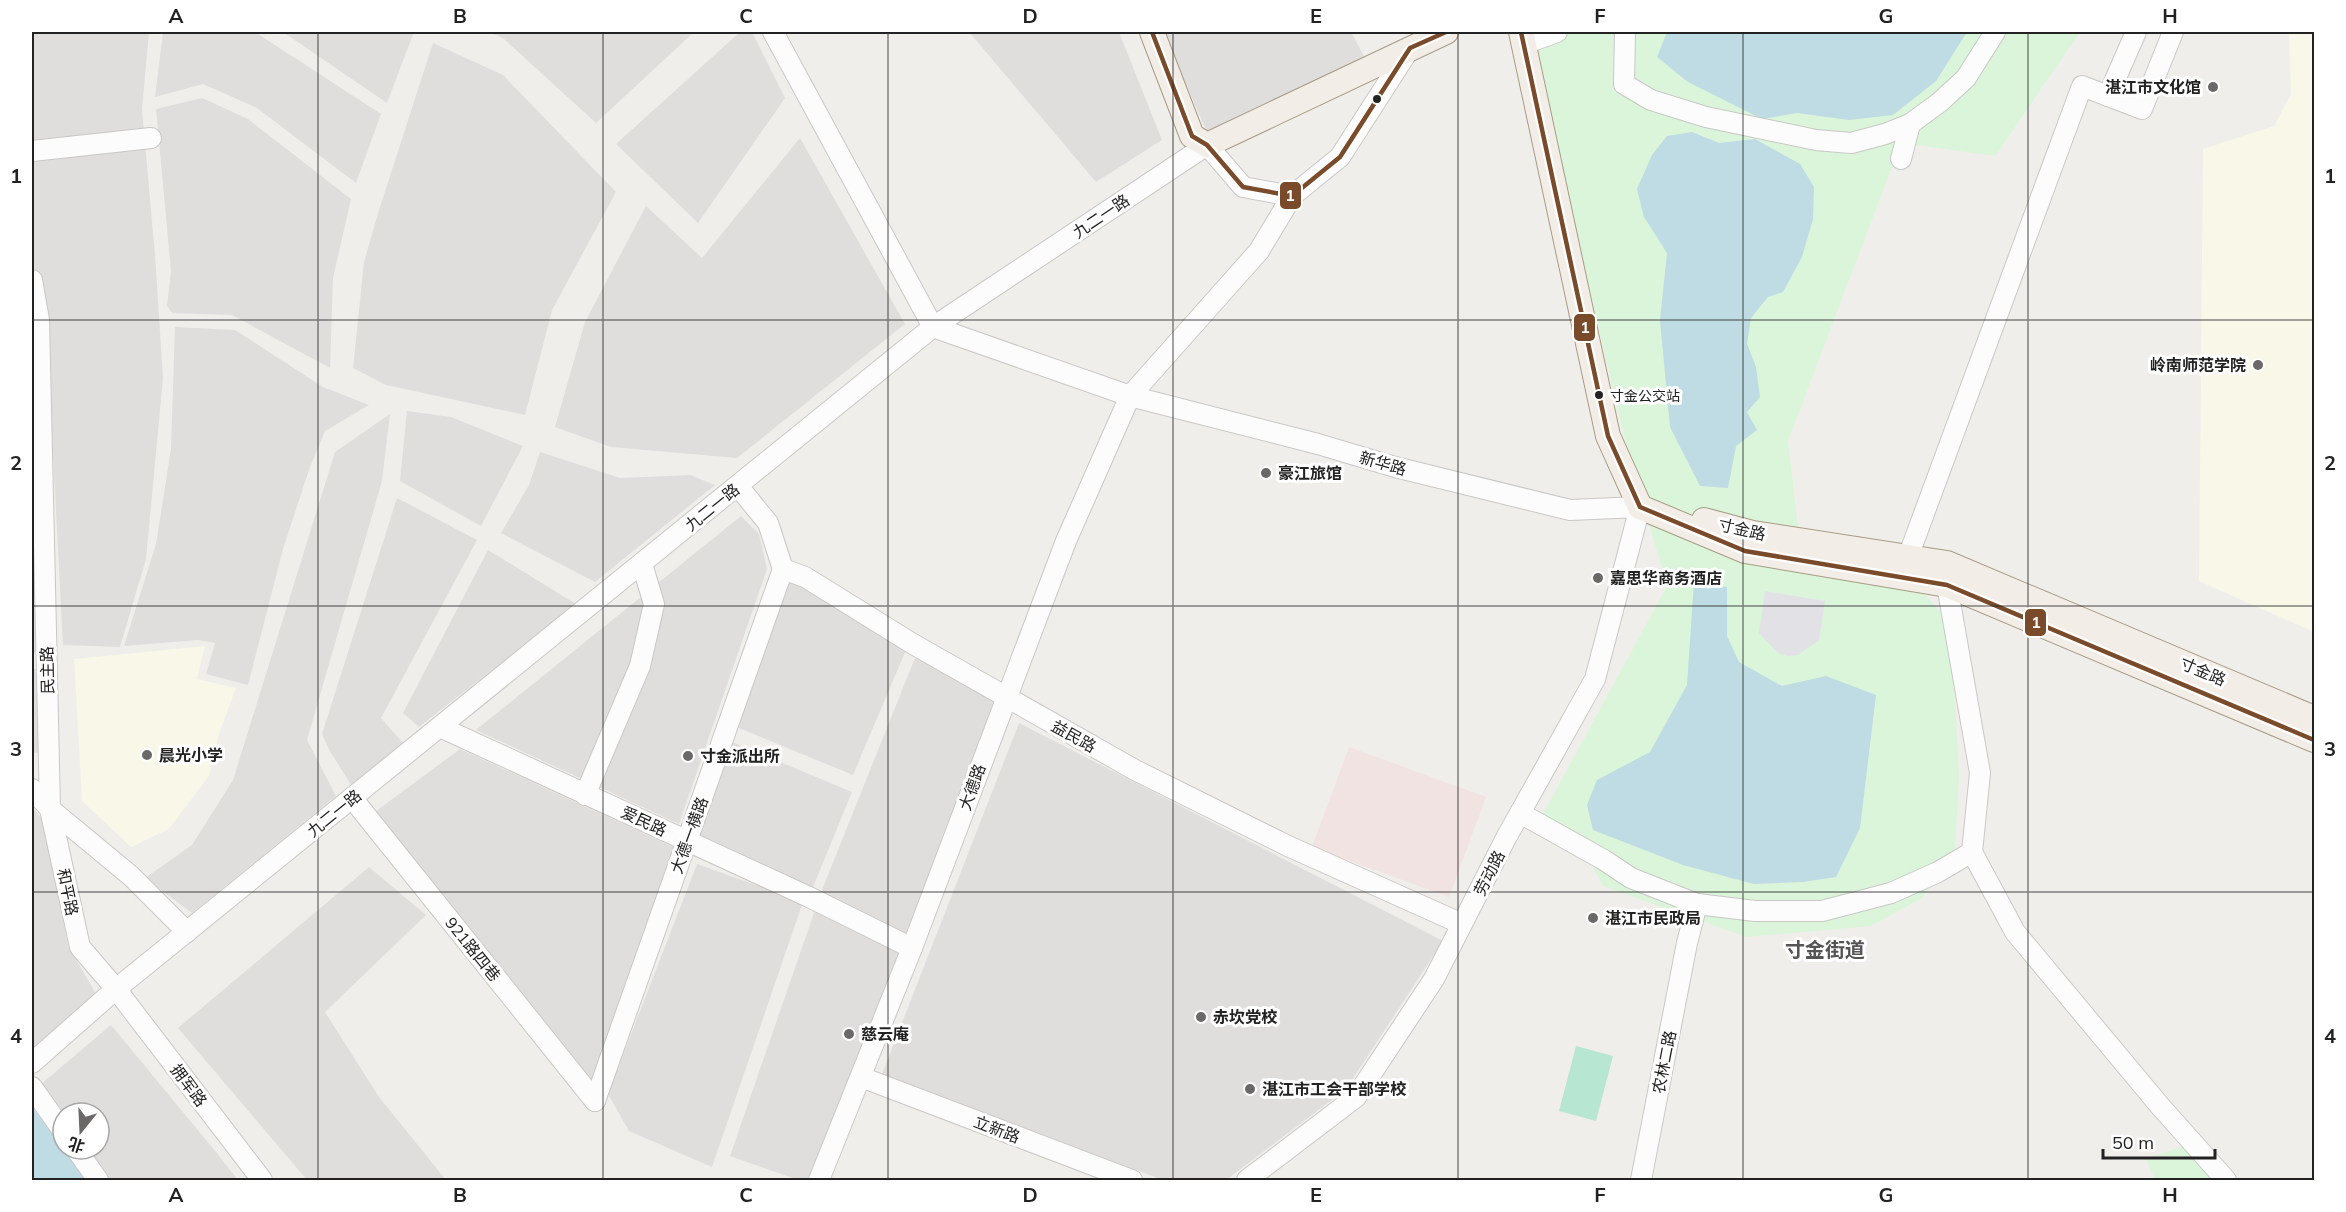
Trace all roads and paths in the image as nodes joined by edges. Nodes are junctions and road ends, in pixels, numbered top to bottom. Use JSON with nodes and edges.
{"nodes":[{"id":1,"x":773,"y":32,"type":"edge"},
{"id":2,"x":1152,"y":32,"type":"edge"},
{"id":3,"x":1446,"y":32,"type":"edge"},
{"id":4,"x":1557,"y":32,"type":"edge"},
{"id":5,"x":1625,"y":32,"type":"edge"},
{"id":6,"x":1995,"y":32,"type":"edge"},
{"id":7,"x":2136,"y":32,"type":"edge"},
{"id":8,"x":2173,"y":32,"type":"edge"},
{"id":9,"x":1523,"y":38,"type":"edge"},
{"id":10,"x":1410,"y":48,"type":"junction"},
{"id":11,"x":2108,"y":96,"type":"junction"},
{"id":12,"x":1910,"y":124,"type":"junction"},
{"id":13,"x":151,"y":138,"type":"dead end"},
{"id":14,"x":1207,"y":145,"type":"junction"},
{"id":15,"x":32,"y":151,"type":"edge"},
{"id":16,"x":1901,"y":159,"type":"dead end"},
{"id":17,"x":1292,"y":196,"type":"junction"},
{"id":18,"x":32,"y":280,"type":"edge"},
{"id":19,"x":35,"y":320,"type":"edge"},
{"id":20,"x":933,"y":327,"type":"junction"},
{"id":21,"x":1130,"y":396,"type":"junction"},
{"id":22,"x":738,"y":486,"type":"junction"},
{"id":23,"x":1640,"y":507,"type":"junction"},
{"id":24,"x":1908,"y":557,"type":"junction"},
{"id":25,"x":642,"y":564,"type":"junction"},
{"id":26,"x":783,"y":569,"type":"junction"},
{"id":27,"x":1947,"y":585,"type":"junction"},
{"id":28,"x":1006,"y":698,"type":"junction"},
{"id":29,"x":2314,"y":718,"type":"edge"},
{"id":30,"x":440,"y":727,"type":"junction"},
{"id":31,"x":2314,"y":740,"type":"edge"},
{"id":32,"x":32,"y":789,"type":"edge"},
{"id":33,"x":586,"y":795,"type":"junction"},
{"id":34,"x":352,"y":798,"type":"junction"},
{"id":35,"x":50,"y":809,"type":"junction"},
{"id":36,"x":1520,"y":813,"type":"junction"},
{"id":37,"x":687,"y":841,"type":"junction"},
{"id":38,"x":1972,"y":852,"type":"junction"},
{"id":39,"x":1697,"y":904,"type":"junction"},
{"id":40,"x":1462,"y":924,"type":"junction"},
{"id":41,"x":187,"y":932,"type":"junction"},
{"id":42,"x":912,"y":948,"type":"junction"},
{"id":43,"x":116,"y":989,"type":"junction"},
{"id":44,"x":32,"y":1063,"type":"edge"},
{"id":45,"x":861,"y":1077,"type":"junction"},
{"id":46,"x":32,"y":1087,"type":"edge"},
{"id":47,"x":595,"y":1101,"type":"joint"},
{"id":48,"x":51,"y":1114,"type":"edge"},
{"id":49,"x":85,"y":1161,"type":"edge"},
{"id":50,"x":98,"y":1180,"type":"edge"},
{"id":51,"x":262,"y":1180,"type":"edge"},
{"id":52,"x":819,"y":1180,"type":"edge"},
{"id":53,"x":1132,"y":1180,"type":"edge"},
{"id":54,"x":1247,"y":1180,"type":"edge"},
{"id":55,"x":1641,"y":1180,"type":"edge"},
{"id":56,"x":2226,"y":1180,"type":"edge"}],
"edges":[{"from":1,"to":20,"type":"street"},
{"from":2,"to":14,"type":"main road"},
{"from":3,"to":10,"type":"main road","name":"九二一路"},
{"from":4,"to":9,"type":"street"},
{"from":5,"to":12,"type":"street"},
{"from":6,"to":12,"type":"street"},
{"from":7,"to":11,"type":"street"},
{"from":8,"to":11,"type":"street"},
{"from":9,"to":23,"type":"main road"},
{"from":10,"to":14,"type":"main road","name":"九二一路"},
{"from":10,"to":17,"type":"street","name":"大德路"},
{"from":11,"to":24,"type":"street"},
{"from":12,"to":16,"type":"street"},
{"from":13,"to":15,"type":"street"},
{"from":14,"to":17,"type":"street"},
{"from":14,"to":20,"type":"street","name":"九二一路"},
{"from":17,"to":21,"type":"street","name":"大德路"},
{"from":18,"to":19,"type":"street","name":"民主路"},
{"from":19,"to":35,"type":"street","name":"民主路"},
{"from":20,"to":21,"type":"street","name":"新华路"},
{"from":20,"to":22,"type":"street","name":"九二一路"},
{"from":21,"to":23,"type":"street","name":"新华路"},
{"from":21,"to":28,"type":"street","name":"大德路"},
{"from":22,"to":25,"type":"street","name":"九二一路"},
{"from":22,"to":26,"type":"street"},
{"from":23,"to":24,"type":"main road","name":"寸金路"},
{"from":23,"to":27,"type":"main road","name":"寸金路"},
{"from":23,"to":36,"type":"street","name":"劳动路"},
{"from":24,"to":29,"type":"main road","name":"寸金路"},
{"from":25,"to":30,"type":"street","name":"九二一路"},
{"from":25,"to":33,"type":"street"},
{"from":26,"to":28,"type":"street","name":"益民路"},
{"from":26,"to":37,"type":"street","name":"大德一横路"},
{"from":27,"to":31,"type":"main road","name":"寸金路"},
{"from":27,"to":38,"type":"street"},
{"from":28,"to":40,"type":"street","name":"益民路"},
{"from":28,"to":42,"type":"street","name":"大德路"},
{"from":30,"to":33,"type":"street","name":"爱民路"},
{"from":30,"to":34,"type":"street","name":"九二一路"},
{"from":32,"to":35,"type":"street","name":"和平路"},
{"from":33,"to":37,"type":"street","name":"爱民路"},
{"from":34,"to":41,"type":"street","name":"九二一路"},
{"from":34,"to":47,"type":"street","name":"921路四巷"},
{"from":35,"to":41,"type":"street"},
{"from":35,"to":43,"type":"street","name":"和平路"},
{"from":36,"to":39,"type":"street"},
{"from":36,"to":40,"type":"street","name":"劳动路"},
{"from":37,"to":42,"type":"street","name":"爱民路"},
{"from":37,"to":47,"type":"street","name":"大德一横路"},
{"from":38,"to":39,"type":"street"},
{"from":38,"to":56,"type":"street"},
{"from":39,"to":55,"type":"street","name":"农林二路"},
{"from":40,"to":54,"type":"street","name":"劳动路"},
{"from":41,"to":43,"type":"street","name":"九二一路"},
{"from":42,"to":45,"type":"street","name":"大德路"},
{"from":43,"to":44,"type":"street","name":"九二一路"},
{"from":43,"to":51,"type":"street","name":"拥军路"},
{"from":45,"to":52,"type":"street","name":"大德路"},
{"from":45,"to":53,"type":"street","name":"立新路"},
{"from":46,"to":48,"type":"street"},
{"from":49,"to":50,"type":"street"}]}
